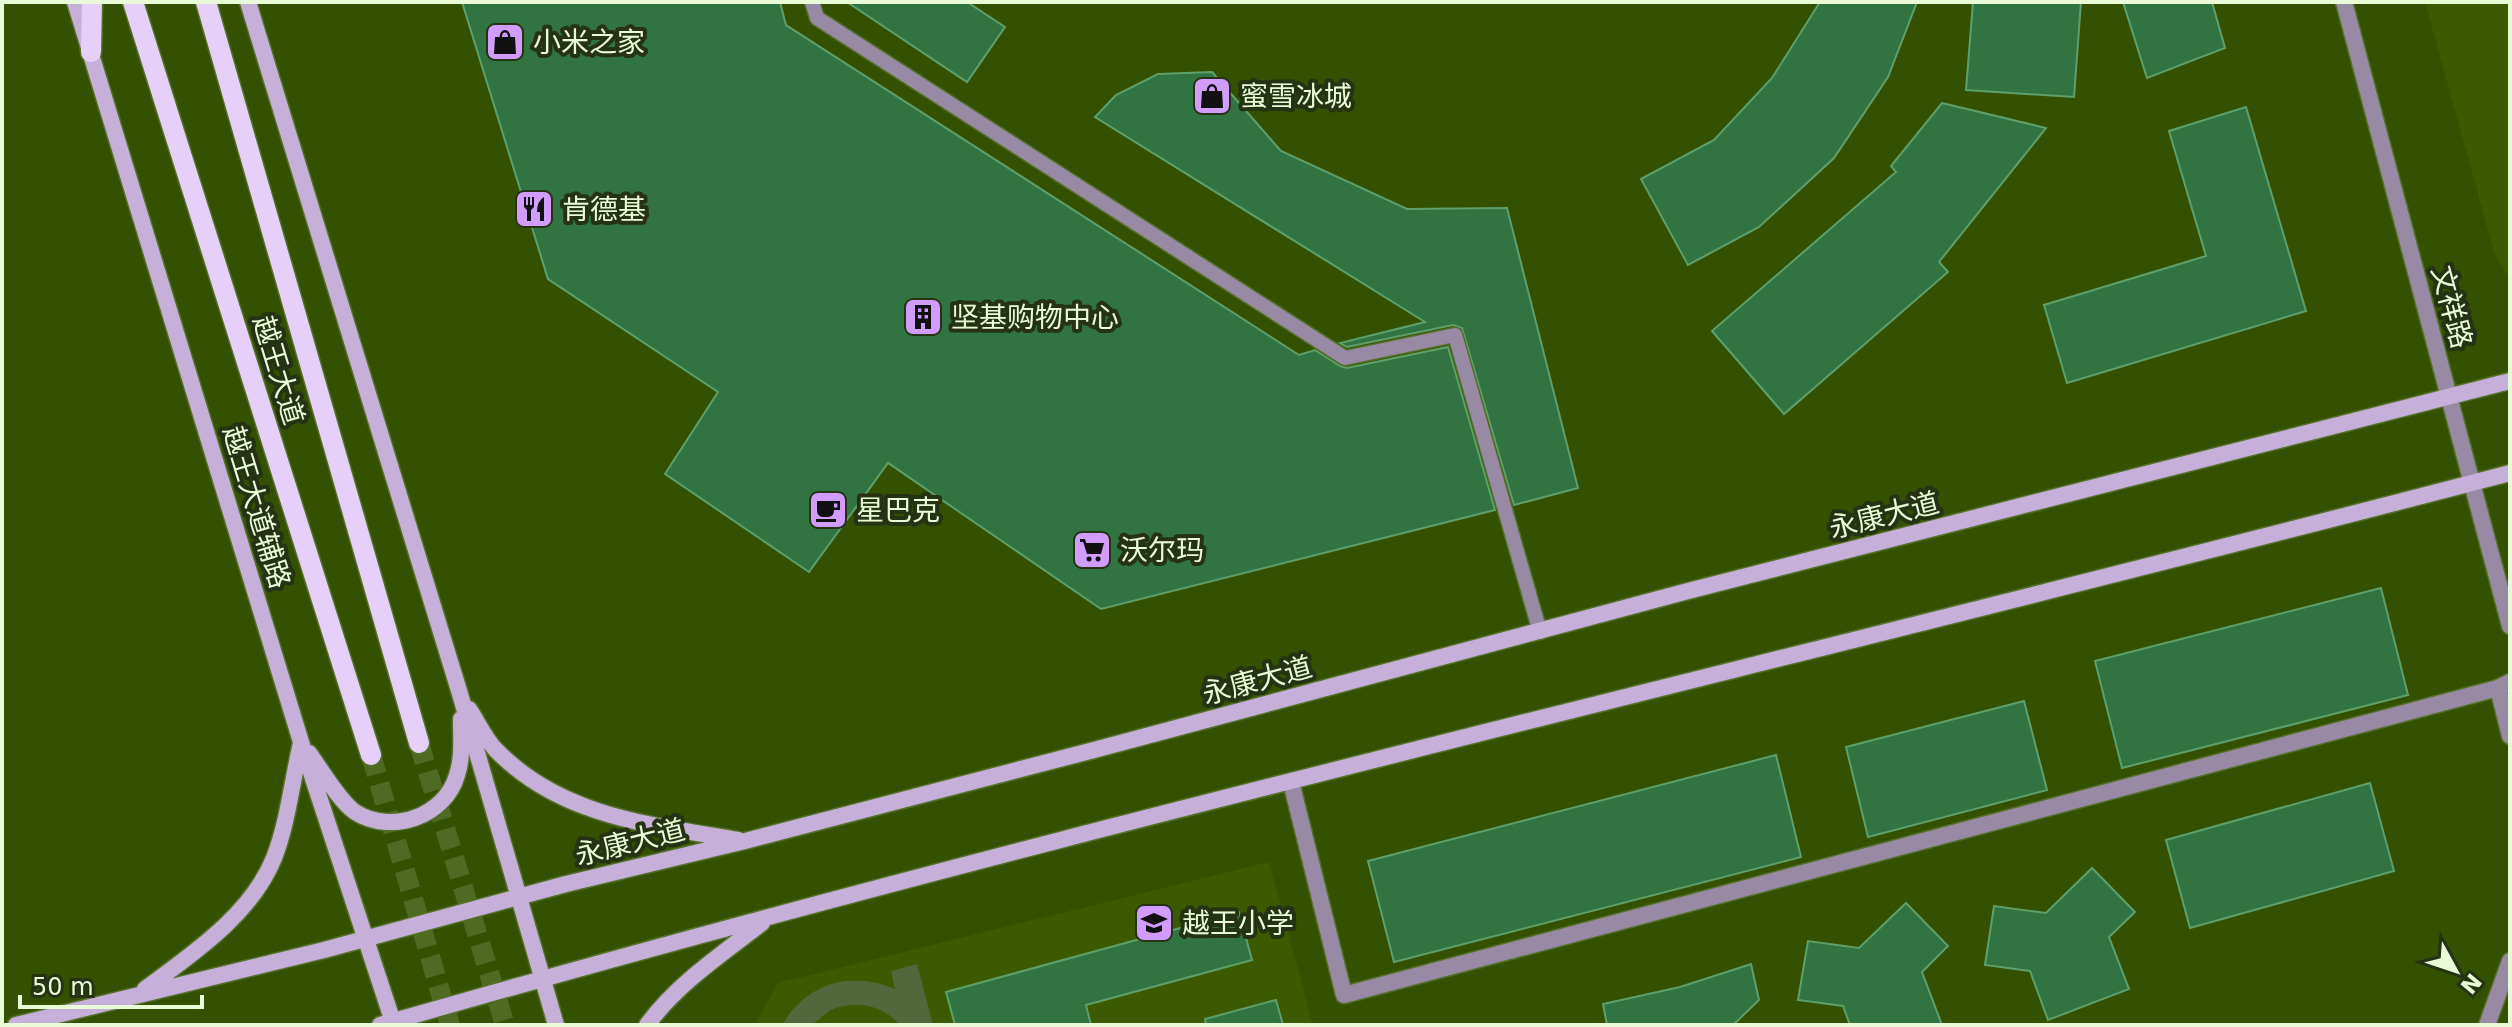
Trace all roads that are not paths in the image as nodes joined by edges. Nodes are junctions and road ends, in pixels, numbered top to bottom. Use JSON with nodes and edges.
{"nodes":[{"id":1,"x":75,"y":2,"type":"edge"},
{"id":2,"x":92,"y":2,"type":"edge"},
{"id":3,"x":133,"y":2,"type":"edge"},
{"id":4,"x":206,"y":2,"type":"edge"},
{"id":5,"x":248,"y":2,"type":"edge"},
{"id":6,"x":812,"y":2,"type":"edge"},
{"id":7,"x":2344,"y":2,"type":"edge"},
{"id":8,"x":91,"y":52,"type":"junction"},
{"id":9,"x":2510,"y":381,"type":"edge"},
{"id":10,"x":2449,"y":397,"type":"junction"},
{"id":11,"x":2510,"y":473,"type":"edge"},
{"id":12,"x":2472,"y":483,"type":"junction"},
{"id":13,"x":2510,"y":626,"type":"edge"},
{"id":14,"x":1540,"y":632,"type":"junction"},
{"id":15,"x":2504,"y":685,"type":"edge"},
{"id":16,"x":460,"y":694,"type":"junction"},
{"id":17,"x":2510,"y":736,"type":"edge"},
{"id":18,"x":301,"y":742,"type":"junction"},
{"id":19,"x":419,"y":743,"type":"tunnel mouth"},
{"id":20,"x":371,"y":755,"type":"tunnel mouth"},
{"id":21,"x":1291,"y":782,"type":"junction"},
{"id":22,"x":745,"y":841,"type":"junction"},
{"id":23,"x":519,"y":897,"type":"junction"},
{"id":24,"x":770,"y":917,"type":"junction"},
{"id":25,"x":366,"y":938,"type":"junction"},
{"id":26,"x":2510,"y":961,"type":"edge"},
{"id":27,"x":542,"y":978,"type":"junction"},
{"id":28,"x":136,"y":995,"type":"junction"},
{"id":29,"x":389,"y":1024,"type":"edge"},
{"id":30,"x":16,"y":1025,"type":"edge"},
{"id":31,"x":556,"y":1025,"type":"edge"},
{"id":32,"x":647,"y":1025,"type":"edge"},
{"id":33,"x":2487,"y":1025,"type":"edge"}],
"edges":[{"from":1,"to":8,"type":"main road","name":"越王大道辅路"},
{"from":2,"to":8,"type":"main road"},
{"from":3,"to":20,"type":"main road","name":"越王大道"},
{"from":4,"to":19,"type":"main road","name":"越王大道"},
{"from":5,"to":16,"type":"main road"},
{"from":6,"to":14,"type":"lane"},
{"from":7,"to":10,"type":"street","name":"文祥路"},
{"from":8,"to":18,"type":"main road","name":"越王大道辅路"},
{"from":9,"to":10,"type":"main road","name":"永康大道"},
{"from":10,"to":12,"type":"street","name":"文祥路"},
{"from":10,"to":14,"type":"main road","name":"永康大道"},
{"from":11,"to":12,"type":"main road"},
{"from":12,"to":13,"type":"street","name":"文祥路"},
{"from":12,"to":21,"type":"main road"},
{"from":14,"to":22,"type":"main road","name":"永康大道"},
{"from":15,"to":17,"type":"street"},
{"from":15,"to":21,"type":"street"},
{"from":16,"to":18,"type":"main road"},
{"from":16,"to":22,"type":"main road"},
{"from":16,"to":23,"type":"main road"},
{"from":18,"to":25,"type":"main road","name":"越王大道辅路"},
{"from":18,"to":28,"type":"main road"},
{"from":21,"to":24,"type":"main road"},
{"from":22,"to":23,"type":"main road","name":"永康大道"},
{"from":23,"to":25,"type":"main road","name":"永康大道"},
{"from":23,"to":27,"type":"main road"},
{"from":24,"to":27,"type":"main road"},
{"from":24,"to":32,"type":"main road"},
{"from":25,"to":28,"type":"main road","name":"永康大道"},
{"from":25,"to":29,"type":"main road","name":"越王大道辅路"},
{"from":26,"to":33,"type":"street"},
{"from":27,"to":29,"type":"main road"},
{"from":27,"to":31,"type":"main road"},
{"from":28,"to":30,"type":"main road","name":"永康大道"}]}
